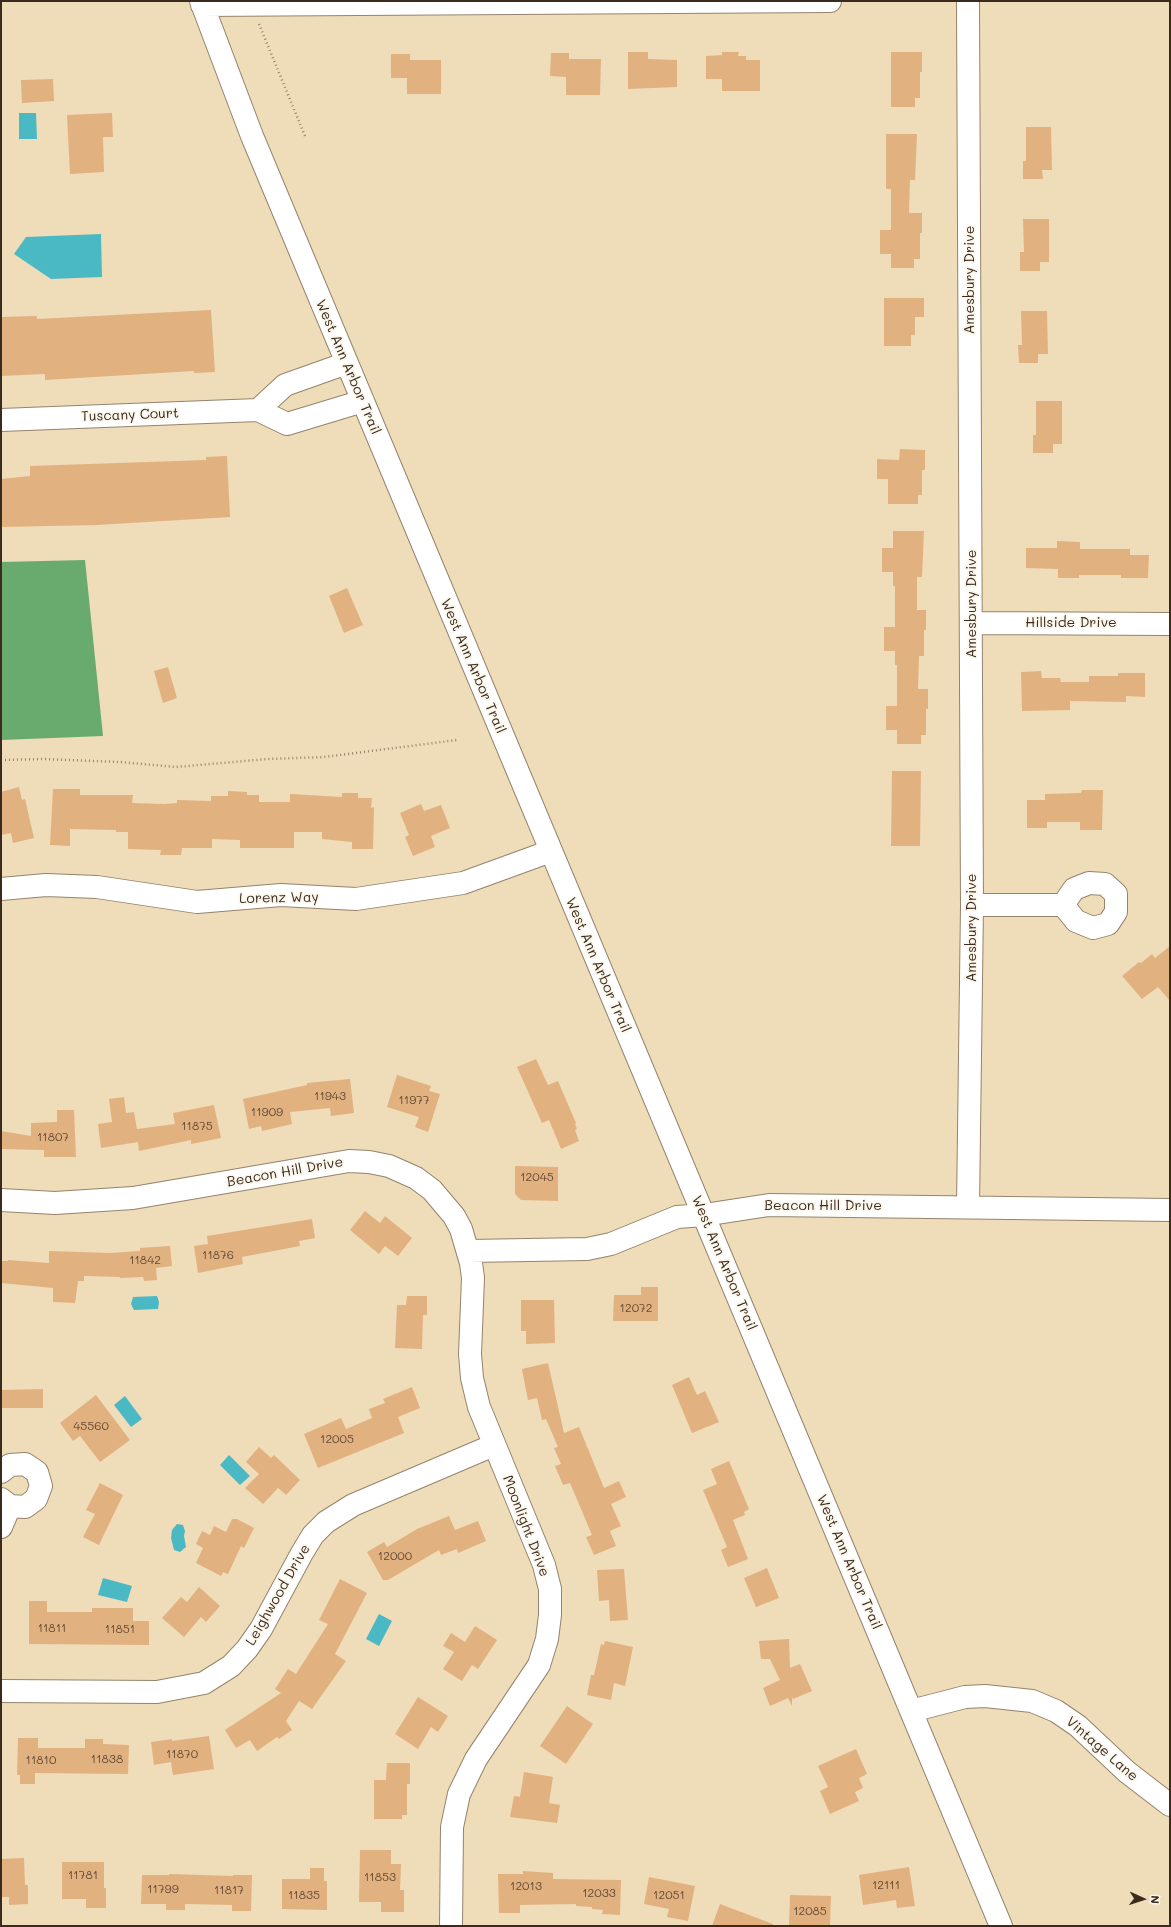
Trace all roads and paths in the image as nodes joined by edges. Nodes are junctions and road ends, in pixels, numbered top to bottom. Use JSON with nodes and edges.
{"nodes":[{"id":1,"x":830,"y":1,"type":"edge"},
{"id":2,"x":968,"y":1,"type":"edge"},
{"id":3,"x":596,"y":2,"type":"edge"},
{"id":4,"x":201,"y":3,"type":"edge"},
{"id":5,"x":369,"y":3,"type":"edge"},
{"id":6,"x":252,"y":5,"type":"junction"},
{"id":7,"x":305,"y":136,"type":"dead end"},
{"id":8,"x":347,"y":363,"type":"junction"},
{"id":9,"x":363,"y":401,"type":"junction"},
{"id":10,"x":258,"y":410,"type":"junction"},
{"id":11,"x":1,"y":420,"type":"edge"},
{"id":12,"x":972,"y":623,"type":"junction"},
{"id":13,"x":1170,"y":624,"type":"edge"},
{"id":14,"x":456,"y":740,"type":"dead end"},
{"id":15,"x":1,"y":760,"type":"edge"},
{"id":16,"x":551,"y":851,"type":"junction"},
{"id":17,"x":1,"y":889,"type":"edge"},
{"id":18,"x":972,"y":905,"type":"junction"},
{"id":19,"x":1063,"y":905,"type":"dead end"},
{"id":20,"x":1,"y":1200,"type":"edge"},
{"id":21,"x":968,"y":1207,"type":"junction"},
{"id":22,"x":1170,"y":1210,"type":"edge"},
{"id":23,"x":704,"y":1215,"type":"junction"},
{"id":24,"x":469,"y":1251,"type":"junction"},
{"id":25,"x":494,"y":1445,"type":"junction"},
{"id":26,"x":1,"y":1472,"type":"edge"},
{"id":27,"x":6,"y":1503,"type":"edge"},
{"id":28,"x":1,"y":1527,"type":"edge"},
{"id":29,"x":1,"y":1691,"type":"edge"},
{"id":30,"x":911,"y":1711,"type":"junction"},
{"id":31,"x":1170,"y":1805,"type":"edge"},
{"id":32,"x":451,"y":1926,"type":"edge"},
{"id":33,"x":1002,"y":1926,"type":"edge"}],
"edges":[{"from":1,"to":3,"type":"street"},
{"from":2,"to":12,"type":"street","name":"Amesbury Drive"},
{"from":3,"to":5,"type":"street"},
{"from":4,"to":6,"type":"street"},
{"from":4,"to":8,"type":"street","name":"West Ann Arbor Trail"},
{"from":5,"to":6,"type":"street"},
{"from":6,"to":7,"type":"path"},
{"from":8,"to":9,"type":"street","name":"West Ann Arbor Trail"},
{"from":8,"to":10,"type":"street"},
{"from":9,"to":10,"type":"street","name":"Tuscany Court"},
{"from":9,"to":16,"type":"street","name":"West Ann Arbor Trail"},
{"from":10,"to":11,"type":"street","name":"Tuscany Court"},
{"from":12,"to":13,"type":"street","name":"Hillside Drive"},
{"from":12,"to":18,"type":"street","name":"Amesbury Drive"},
{"from":14,"to":15,"type":"path"},
{"from":16,"to":17,"type":"street","name":"Lorenz Way"},
{"from":16,"to":23,"type":"street","name":"West Ann Arbor Trail"},
{"from":18,"to":19,"type":"street"},
{"from":18,"to":21,"type":"street","name":"Amesbury Drive"},
{"from":20,"to":24,"type":"street","name":"Beacon Hill Drive"},
{"from":21,"to":22,"type":"street","name":"Beacon Hill Drive"},
{"from":21,"to":23,"type":"street","name":"Beacon Hill Drive"},
{"from":23,"to":24,"type":"street","name":"Beacon Hill Drive"},
{"from":23,"to":30,"type":"street","name":"West Ann Arbor Trail"},
{"from":24,"to":25,"type":"street","name":"Moonlight Drive"},
{"from":25,"to":29,"type":"street","name":"Leighwood Drive"},
{"from":25,"to":32,"type":"street","name":"Moonlight Drive"},
{"from":26,"to":27,"type":"street"},
{"from":27,"to":28,"type":"street"},
{"from":30,"to":31,"type":"street","name":"Vintage Lane"},
{"from":30,"to":33,"type":"street","name":"West Ann Arbor Trail"}]}
